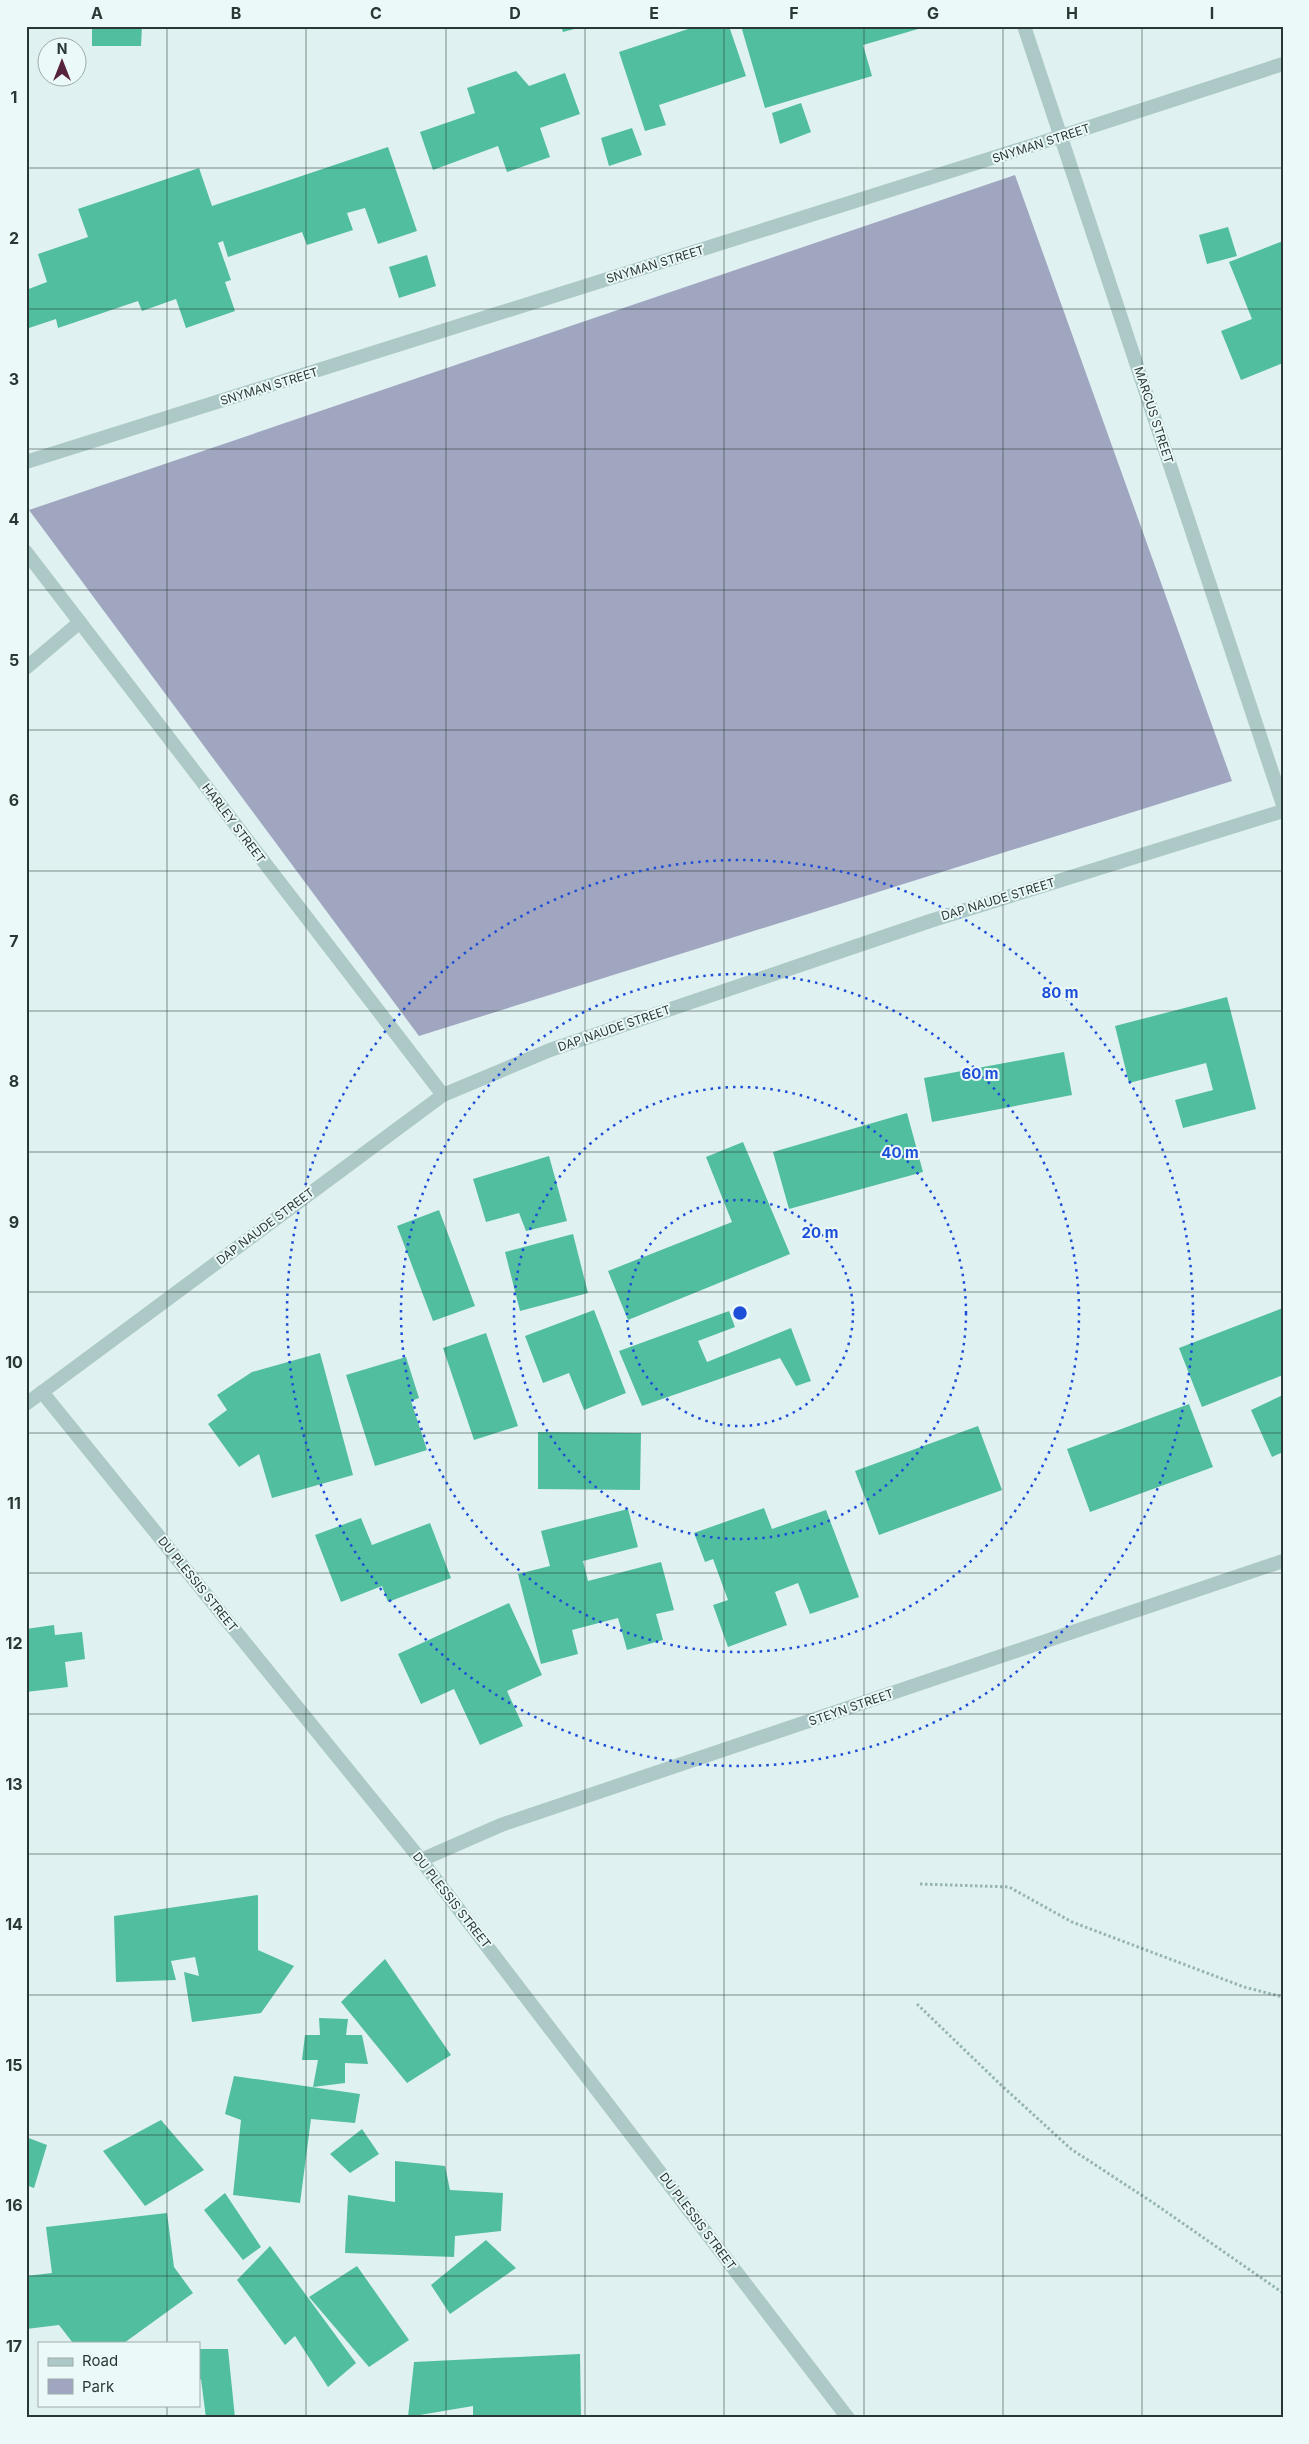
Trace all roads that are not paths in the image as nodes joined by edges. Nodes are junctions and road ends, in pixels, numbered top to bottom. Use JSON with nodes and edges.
{"nodes":[{"id":1,"x":1024,"y":26,"type":"edge"},
{"id":2,"x":1283,"y":64,"type":"edge"},
{"id":3,"x":1062,"y":136,"type":"junction"},
{"id":4,"x":26,"y":462,"type":"edge"},
{"id":5,"x":26,"y":552,"type":"edge"},
{"id":6,"x":80,"y":622,"type":"junction"},
{"id":7,"x":26,"y":668,"type":"edge"},
{"id":8,"x":1283,"y":805,"type":"edge"},
{"id":9,"x":1283,"y":811,"type":"edge"},
{"id":10,"x":443,"y":1094,"type":"junction"},
{"id":11,"x":42,"y":1392,"type":"junction"},
{"id":12,"x":26,"y":1404,"type":"edge"},
{"id":13,"x":1283,"y":1561,"type":"edge"},
{"id":14,"x":421,"y":1860,"type":"junction"},
{"id":15,"x":848,"y":2418,"type":"edge"}],
"edges":[{"from":1,"to":3,"type":"street","name":"MARCUS STREET"},
{"from":2,"to":3,"type":"street","name":"SNYMAN STREET"},
{"from":3,"to":4,"type":"street","name":"SNYMAN STREET"},
{"from":3,"to":8,"type":"street","name":"MARCUS STREET"},
{"from":5,"to":6,"type":"street","name":"HARLEY STREET"},
{"from":6,"to":7,"type":"street"},
{"from":6,"to":10,"type":"street","name":"HARLEY STREET"},
{"from":9,"to":10,"type":"street","name":"DAP NAUDE STREET"},
{"from":10,"to":11,"type":"street","name":"DAP NAUDE STREET"},
{"from":11,"to":12,"type":"street","name":"DAP NAUDE STREET"},
{"from":11,"to":14,"type":"street","name":"DU PLESSIS STREET"},
{"from":13,"to":14,"type":"street","name":"STEYN STREET"},
{"from":14,"to":15,"type":"street","name":"DU PLESSIS STREET"}]}
